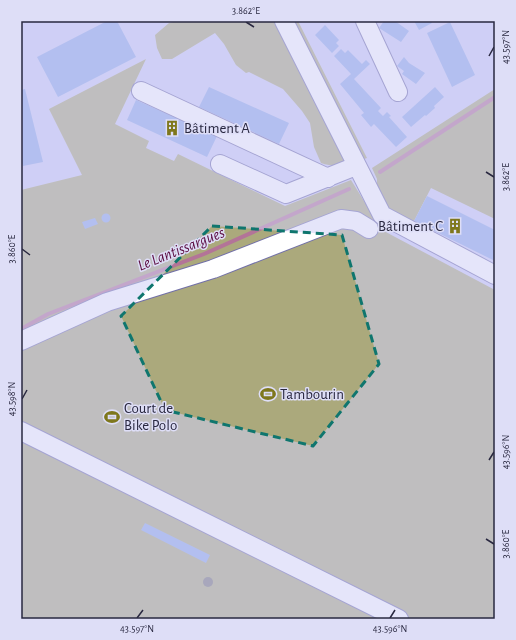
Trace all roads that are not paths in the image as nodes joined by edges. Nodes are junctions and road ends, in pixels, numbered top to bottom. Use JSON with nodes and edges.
{"nodes":[{"id":1,"x":284,"y":21,"type":"edge"},
{"id":2,"x":365,"y":21,"type":"edge"},
{"id":3,"x":141,"y":91,"type":"dead end"},
{"id":4,"x":398,"y":92,"type":"dead end"},
{"id":5,"x":220,"y":164,"type":"dead end"},
{"id":6,"x":356,"y":166,"type":"junction"},
{"id":7,"x":328,"y":178,"type":"junction"},
{"id":8,"x":369,"y":229,"type":"dead end"},
{"id":9,"x":495,"y":275,"type":"edge"},
{"id":10,"x":21,"y":341,"type":"edge"},
{"id":11,"x":21,"y":431,"type":"edge"},
{"id":12,"x":399,"y":619,"type":"edge"}],
"edges":[{"from":1,"to":6,"type":"street"},
{"from":2,"to":4,"type":"street"},
{"from":3,"to":7,"type":"street"},
{"from":5,"to":7,"type":"street"},
{"from":6,"to":7,"type":"street"},
{"from":6,"to":9,"type":"street"},
{"from":8,"to":10,"type":"street"},
{"from":11,"to":12,"type":"street"}]}
